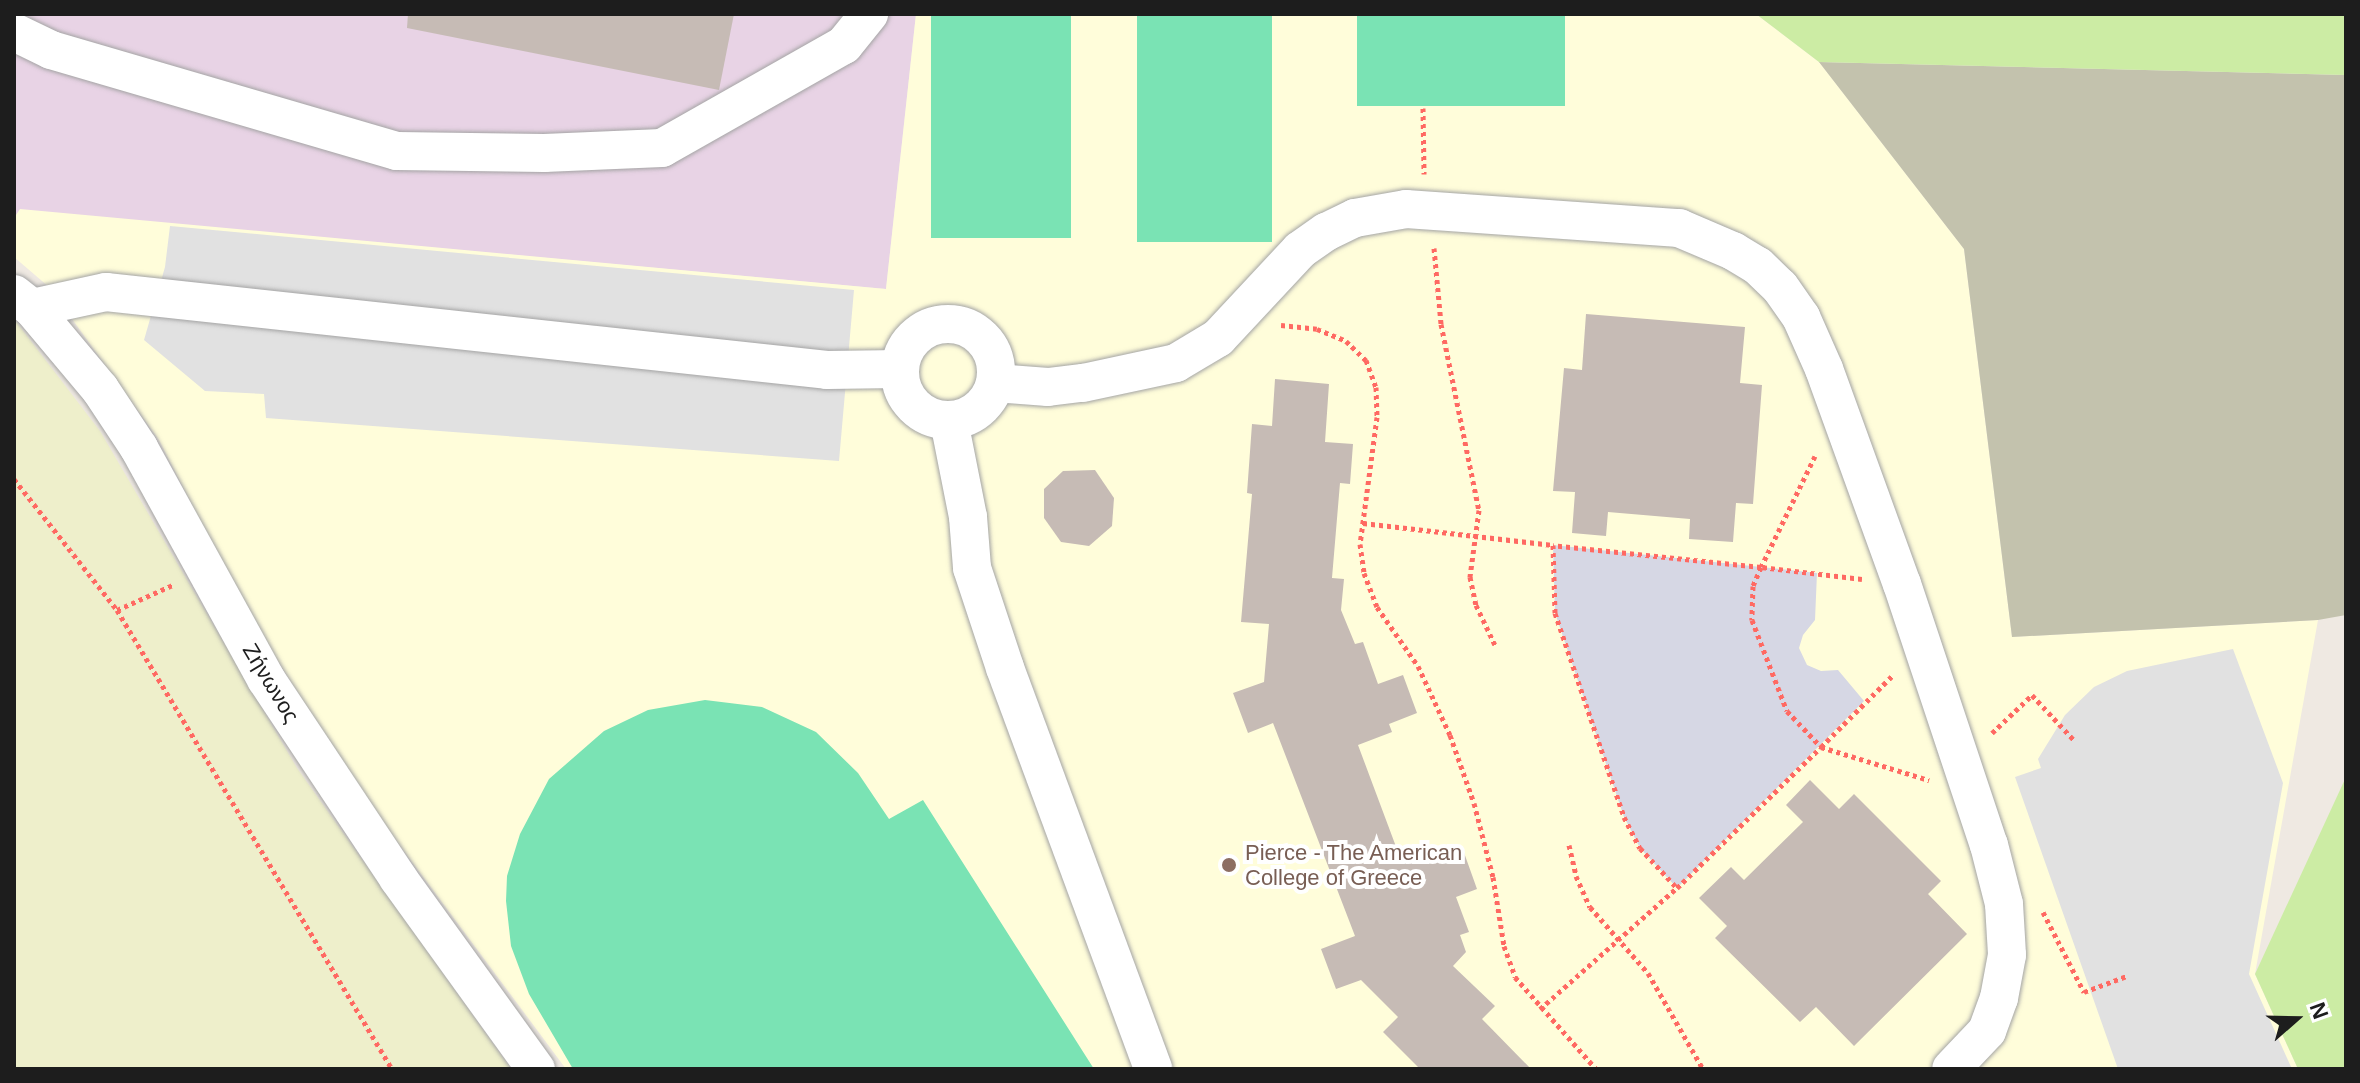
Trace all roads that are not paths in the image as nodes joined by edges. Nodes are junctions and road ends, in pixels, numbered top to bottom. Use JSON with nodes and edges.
{"nodes":[{"id":1,"x":869,"y":14,"type":"edge"},
{"id":2,"x":14,"y":32,"type":"edge"},
{"id":3,"x":23,"y":301,"type":"edge"},
{"id":4,"x":900,"y":369,"type":"junction"},
{"id":5,"x":995,"y":383,"type":"junction"},
{"id":6,"x":949,"y":421,"type":"junction"},
{"id":7,"x":536,"y":1069,"type":"edge"},
{"id":8,"x":1153,"y":1069,"type":"edge"},
{"id":9,"x":1951,"y":1069,"type":"edge"}],
"edges":[{"from":1,"to":2,"type":"street"},
{"from":3,"to":4,"type":"street"},
{"from":3,"to":7,"type":"street","name":"Ζήνωνος"},
{"from":4,"to":5,"type":"street"},
{"from":4,"to":6,"type":"street"},
{"from":5,"to":6,"type":"street"},
{"from":5,"to":9,"type":"street"},
{"from":6,"to":8,"type":"street"}]}
